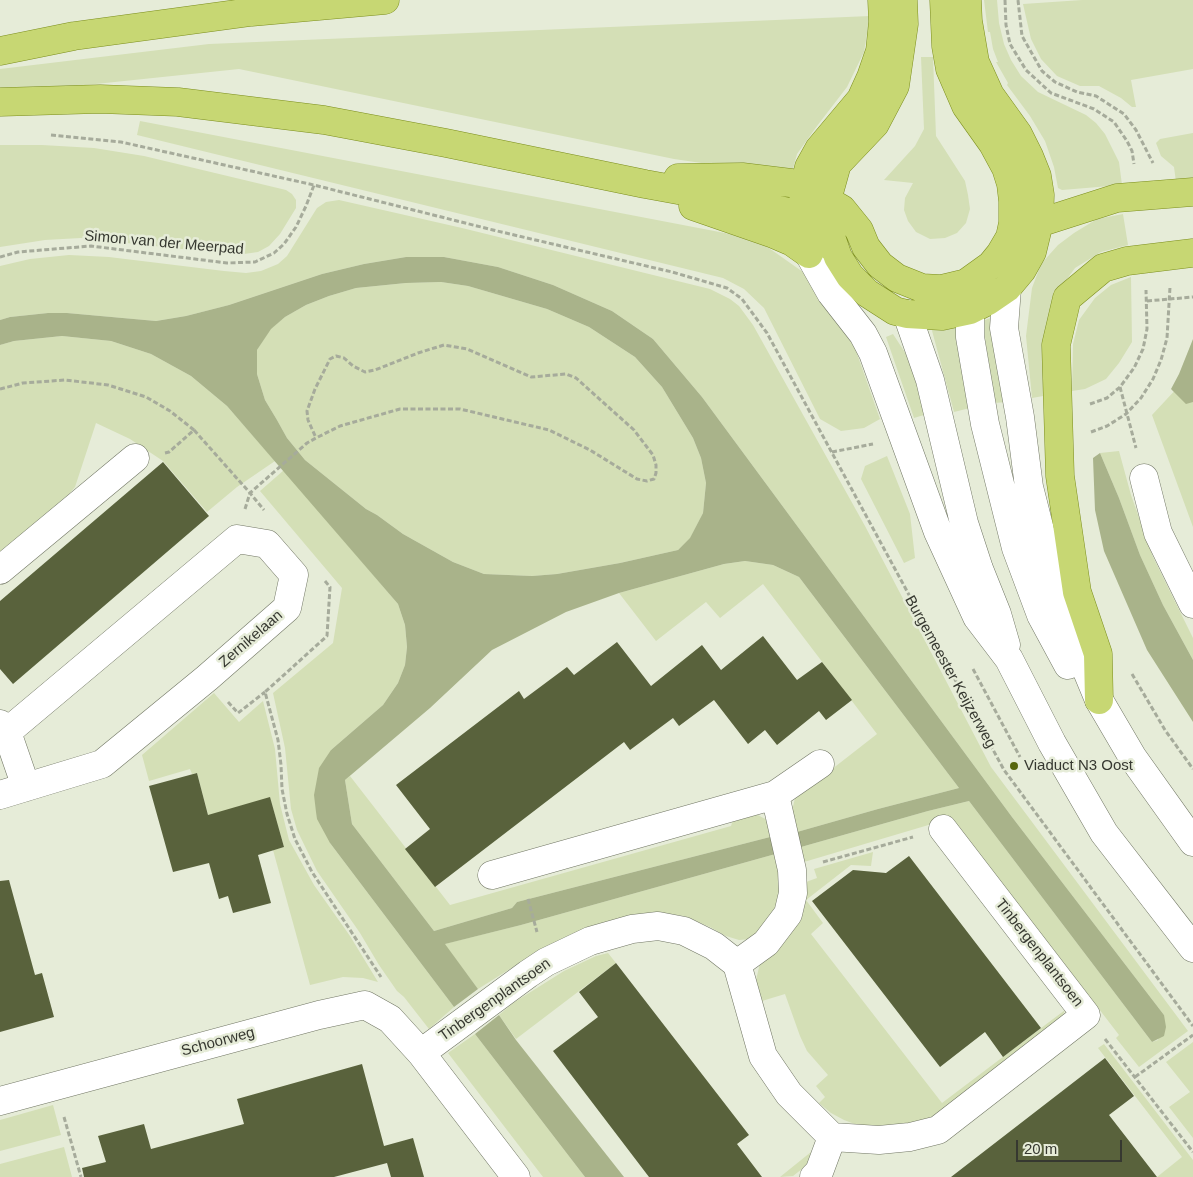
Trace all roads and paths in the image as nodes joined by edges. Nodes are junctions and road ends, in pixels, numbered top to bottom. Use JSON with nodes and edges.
{"nodes":[{"id":1,"x":385,"y":0,"type":"edge"},
{"id":2,"x":956,"y":11,"type":"edge"},
{"id":3,"x":893,"y":12,"type":"edge"},
{"id":4,"x":0,"y":51,"type":"edge"},
{"id":5,"x":0,"y":102,"type":"edge"},
{"id":6,"x":49,"y":135,"type":"dead end"},
{"id":7,"x":618,"y":178,"type":"junction"},
{"id":8,"x":314,"y":185,"type":"junction"},
{"id":9,"x":1193,"y":192,"type":"edge"},
{"id":10,"x":816,"y":194,"type":"junction"},
{"id":11,"x":803,"y":219,"type":"junction"},
{"id":12,"x":1038,"y":223,"type":"junction"},
{"id":13,"x":822,"y":252,"type":"junction"},
{"id":14,"x":1193,"y":253,"type":"edge"},
{"id":15,"x":0,"y":256,"type":"edge"},
{"id":16,"x":966,"y":283,"type":"junction"},
{"id":17,"x":1007,"y":288,"type":"junction"},
{"id":18,"x":1193,"y":297,"type":"edge"},
{"id":19,"x":1147,"y":301,"type":"dead end"},
{"id":20,"x":970,"y":310,"type":"junction"},
{"id":21,"x":907,"y":314,"type":"junction"},
{"id":22,"x":1120,"y":387,"type":"dead end"},
{"id":23,"x":0,"y":389,"type":"edge"},
{"id":24,"x":194,"y":430,"type":"junction"},
{"id":25,"x":316,"y":438,"type":"junction"},
{"id":26,"x":135,"y":458,"type":"joint"},
{"id":27,"x":1144,"y":478,"type":"joint"},
{"id":28,"x":250,"y":493,"type":"junction"},
{"id":29,"x":268,"y":515,"type":"dead end"},
{"id":30,"x":237,"y":539,"type":"junction"},
{"id":31,"x":0,"y":570,"type":"edge"},
{"id":32,"x":324,"y":579,"type":"dead end"},
{"id":33,"x":1193,"y":604,"type":"edge"},
{"id":34,"x":1009,"y":659,"type":"junction"},
{"id":35,"x":1098,"y":700,"type":"junction"},
{"id":36,"x":4,"y":728,"type":"edge"},
{"id":37,"x":820,"y":764,"type":"dead end"},
{"id":38,"x":26,"y":787,"type":"junction"},
{"id":39,"x":0,"y":795,"type":"edge"},
{"id":40,"x":775,"y":795,"type":"junction"},
{"id":41,"x":943,"y":829,"type":"joint"},
{"id":42,"x":1193,"y":842,"type":"edge"},
{"id":43,"x":792,"y":870,"type":"junction"},
{"id":44,"x":492,"y":875,"type":"dead end"},
{"id":45,"x":527,"y":896,"type":"dead end"},
{"id":46,"x":535,"y":925,"type":"dead end"},
{"id":47,"x":1193,"y":948,"type":"edge"},
{"id":48,"x":738,"y":964,"type":"junction"},
{"id":49,"x":1086,"y":1015,"type":"junction"},
{"id":50,"x":390,"y":1019,"type":"junction"},
{"id":51,"x":1193,"y":1026,"type":"edge"},
{"id":52,"x":1193,"y":1035,"type":"edge"},
{"id":53,"x":421,"y":1053,"type":"junction"},
{"id":54,"x":1135,"y":1077,"type":"junction"},
{"id":55,"x":56,"y":1086,"type":"junction"},
{"id":56,"x":0,"y":1101,"type":"edge"},
{"id":57,"x":832,"y":1138,"type":"junction"},
{"id":58,"x":1193,"y":1152,"type":"edge"},
{"id":59,"x":81,"y":1177,"type":"edge"},
{"id":60,"x":516,"y":1177,"type":"edge"},
{"id":61,"x":814,"y":1177,"type":"edge"}],
"edges":[{"from":1,"to":4,"type":"main road"},
{"from":2,"to":12,"type":"main road"},
{"from":2,"to":16,"type":"main road"},
{"from":3,"to":10,"type":"main road"},
{"from":5,"to":7,"type":"main road"},
{"from":6,"to":8,"type":"path","name":"Burgemeester Keijzerweg"},
{"from":7,"to":10,"type":"main road"},
{"from":7,"to":11,"type":"main road"},
{"from":7,"to":13,"type":"main road"},
{"from":8,"to":15,"type":"path","name":"Simon van der Meerpad"},
{"from":8,"to":51,"type":"path","name":"Burgemeester Keijzerweg"},
{"from":9,"to":12,"type":"main road"},
{"from":10,"to":11,"type":"main road"},
{"from":10,"to":13,"type":"main road"},
{"from":10,"to":16,"type":"main road"},
{"from":11,"to":13,"type":"main road"},
{"from":12,"to":17,"type":"main road"},
{"from":13,"to":21,"type":"main road"},
{"from":13,"to":34,"type":"street"},
{"from":14,"to":35,"type":"main road"},
{"from":16,"to":20,"type":"main road"},
{"from":17,"to":20,"type":"main road"},
{"from":17,"to":35,"type":"street"},
{"from":18,"to":19,"type":"path"},
{"from":20,"to":21,"type":"main road"},
{"from":20,"to":35,"type":"street"},
{"from":21,"to":34,"type":"street"},
{"from":22,"to":27,"type":"path"},
{"from":23,"to":24,"type":"path"},
{"from":24,"to":26,"type":"path"},
{"from":24,"to":28,"type":"path"},
{"from":25,"to":25,"type":"path"},
{"from":25,"to":28,"type":"path"},
{"from":26,"to":31,"type":"street"},
{"from":27,"to":33,"type":"street"},
{"from":28,"to":29,"type":"path"},
{"from":28,"to":30,"type":"path"},
{"from":30,"to":36,"type":"street"},
{"from":30,"to":38,"type":"street","name":"Zernikelaan"},
{"from":32,"to":50,"type":"path"},
{"from":34,"to":47,"type":"street"},
{"from":35,"to":42,"type":"street"},
{"from":36,"to":38,"type":"street"},
{"from":37,"to":40,"type":"street"},
{"from":38,"to":39,"type":"street","name":"Zernikelaan"},
{"from":40,"to":43,"type":"street"},
{"from":40,"to":44,"type":"street"},
{"from":41,"to":43,"type":"path"},
{"from":41,"to":49,"type":"street","name":"Tinbergenplantsoen"},
{"from":43,"to":48,"type":"street"},
{"from":45,"to":46,"type":"path"},
{"from":48,"to":53,"type":"street","name":"Tinbergenplantsoen"},
{"from":48,"to":57,"type":"street"},
{"from":49,"to":54,"type":"path"},
{"from":49,"to":57,"type":"street","name":"Tinbergenplantsoen"},
{"from":50,"to":53,"type":"street","name":"Schoorweg"},
{"from":50,"to":55,"type":"street","name":"Schoorweg"},
{"from":52,"to":54,"type":"path"},
{"from":53,"to":60,"type":"street","name":"Schoorweg"},
{"from":54,"to":58,"type":"path"},
{"from":55,"to":56,"type":"street","name":"Schoorweg"},
{"from":55,"to":59,"type":"path"},
{"from":57,"to":61,"type":"street"}]}
